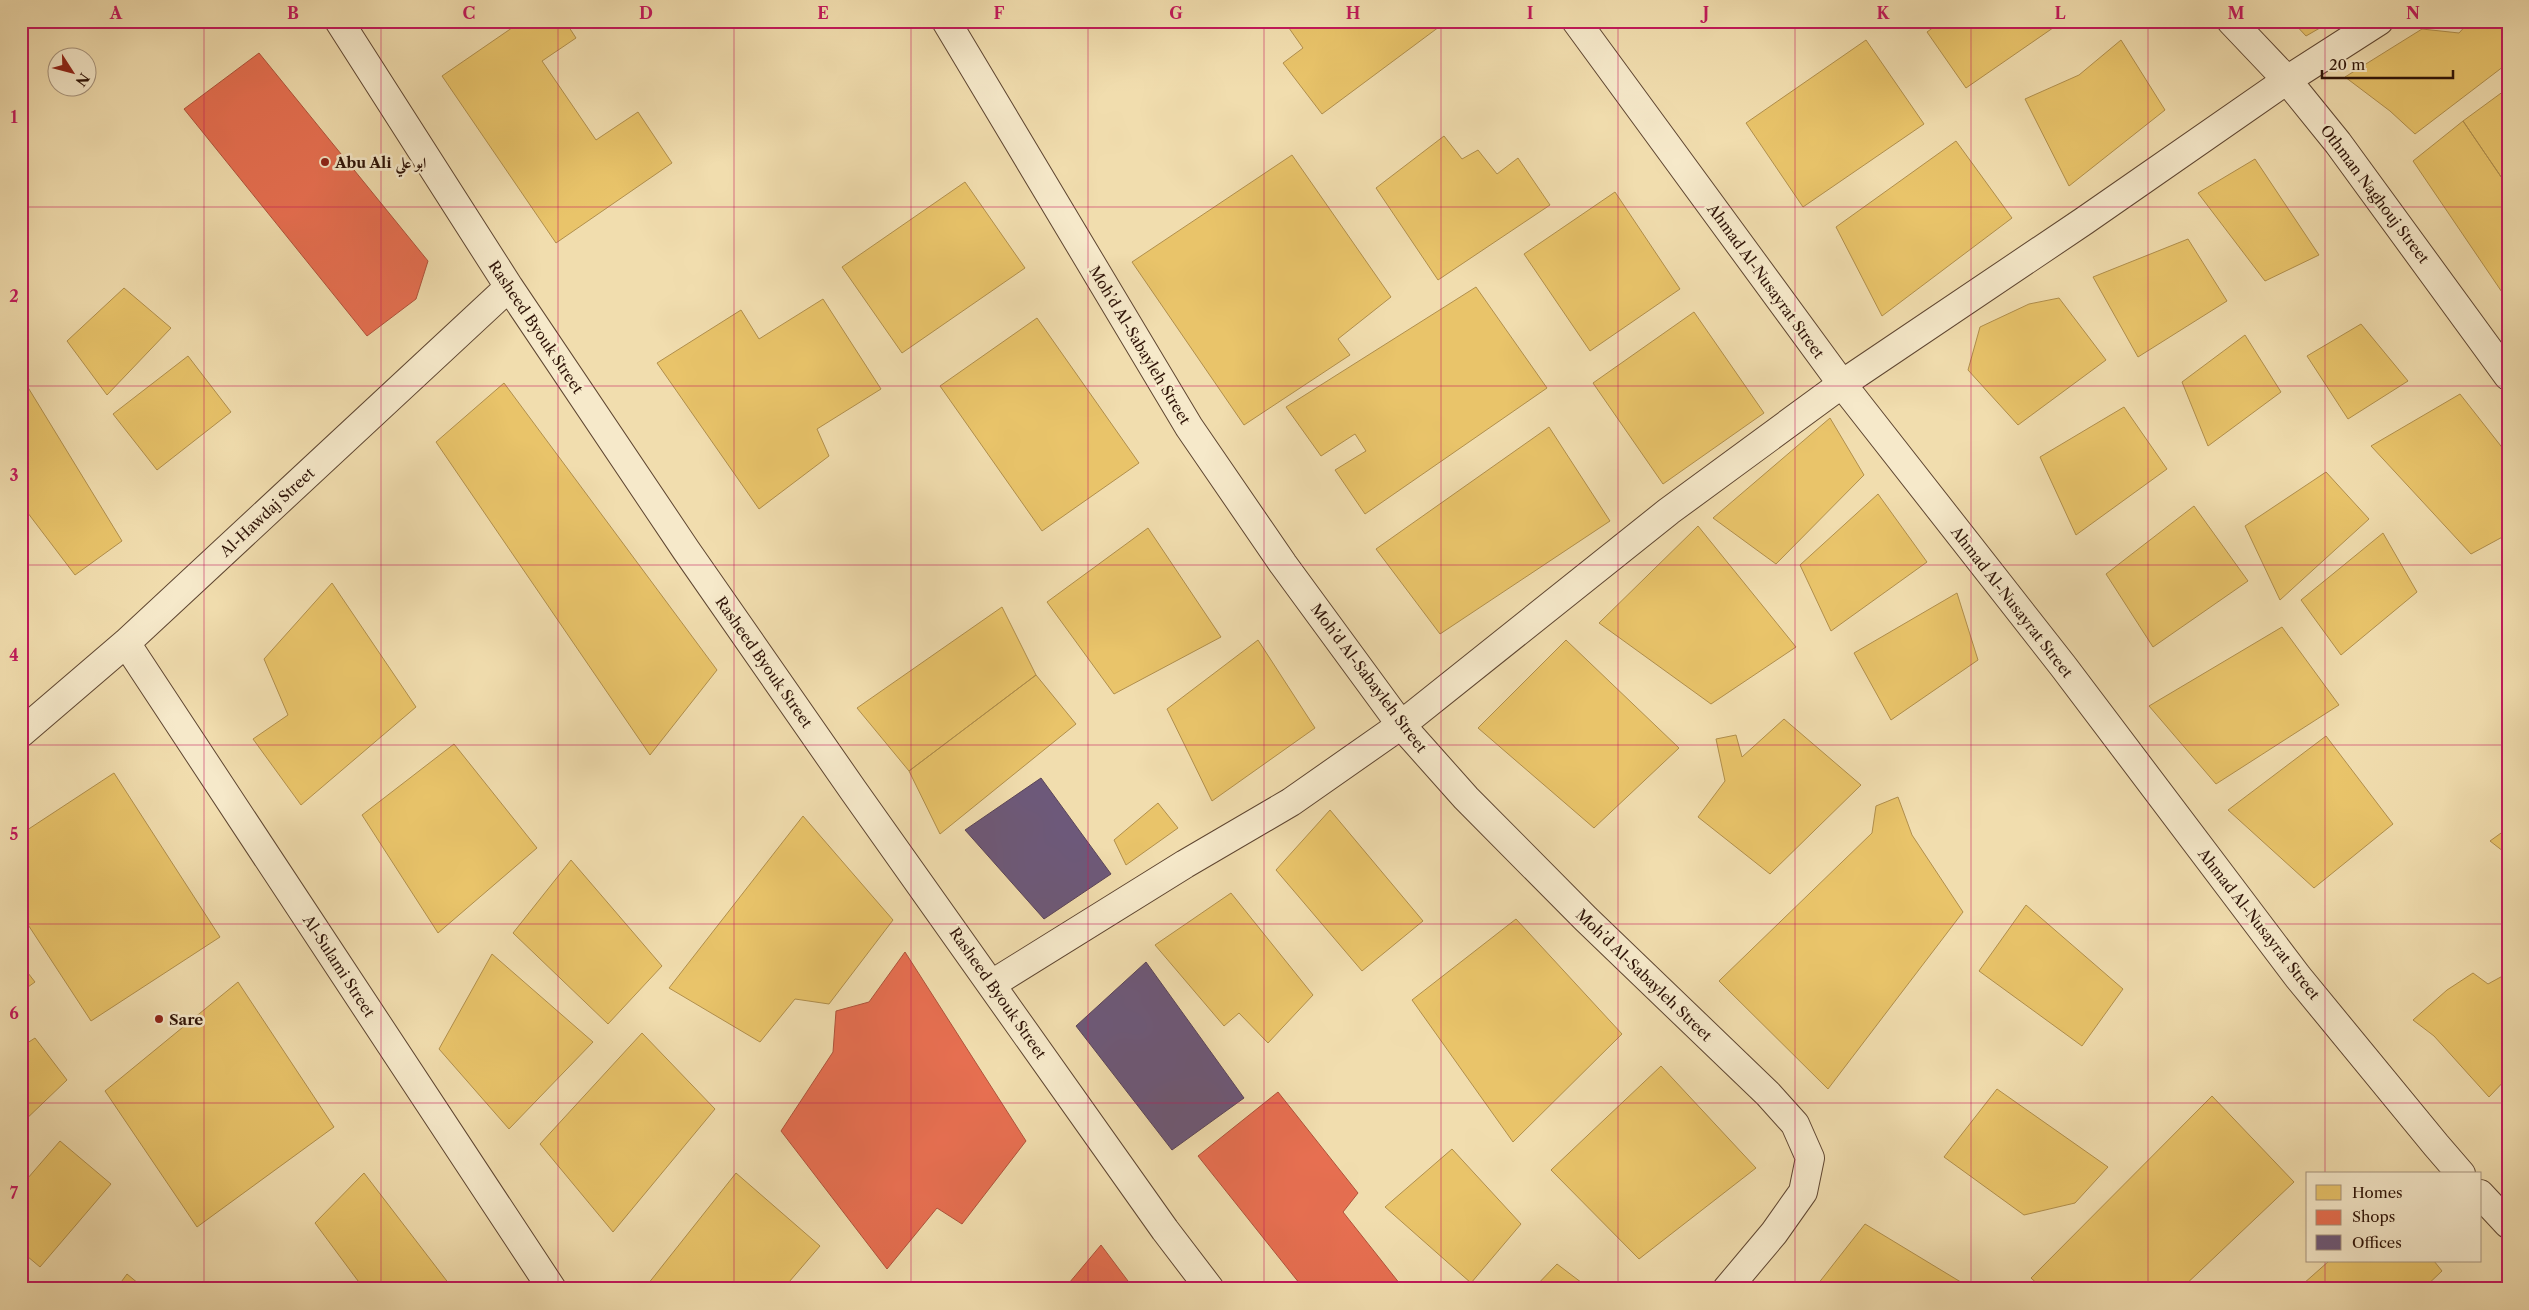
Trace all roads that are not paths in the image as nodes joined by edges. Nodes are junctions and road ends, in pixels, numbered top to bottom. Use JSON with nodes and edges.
{"nodes":[{"id":1,"x":339,"y":21,"type":"edge"},
{"id":2,"x":946,"y":21,"type":"edge"},
{"id":3,"x":1576,"y":21,"type":"edge"},
{"id":4,"x":2231,"y":21,"type":"edge"},
{"id":5,"x":2378,"y":21,"type":"edge"},
{"id":6,"x":2286,"y":80,"type":"junction"},
{"id":7,"x":509,"y":287,"type":"junction"},
{"id":8,"x":2508,"y":376,"type":"edge"},
{"id":9,"x":1842,"y":384,"type":"junction"},
{"id":10,"x":126,"y":643,"type":"junction"},
{"id":11,"x":1401,"y":725,"type":"junction"},
{"id":12,"x":21,"y":733,"type":"edge"},
{"id":13,"x":992,"y":984,"type":"junction"},
{"id":14,"x":2460,"y":1172,"type":"edge"},
{"id":15,"x":2482,"y":1196,"type":"edge"},
{"id":16,"x":2508,"y":1224,"type":"edge"},
{"id":17,"x":552,"y":1289,"type":"edge"},
{"id":18,"x":1210,"y":1289,"type":"edge"},
{"id":19,"x":1727,"y":1289,"type":"edge"}],
"edges":[{"from":1,"to":7,"type":"street","name":"Rasheed Byouk Street"},
{"from":2,"to":11,"type":"street","name":"Moh’d Al-Sabayleh Street"},
{"from":3,"to":9,"type":"street","name":"Ahmad Al-Nusayrat Street"},
{"from":4,"to":6,"type":"street","name":"Othman Naghouj Street"},
{"from":5,"to":6,"type":"street"},
{"from":6,"to":8,"type":"street","name":"Othman Naghouj Street"},
{"from":6,"to":9,"type":"street"},
{"from":7,"to":10,"type":"street","name":"Al-Hawdaj Street"},
{"from":7,"to":13,"type":"street","name":"Rasheed Byouk Street"},
{"from":9,"to":11,"type":"street"},
{"from":9,"to":14,"type":"street","name":"Ahmad Al-Nusayrat Street"},
{"from":10,"to":12,"type":"street","name":"Al-Hawdaj Street"},
{"from":10,"to":17,"type":"street","name":"Al-Sulami Street"},
{"from":11,"to":13,"type":"street"},
{"from":11,"to":19,"type":"street","name":"Moh’d Al-Sabayleh Street"},
{"from":13,"to":18,"type":"street","name":"Rasheed Byouk Street"},
{"from":15,"to":16,"type":"street"}]}
